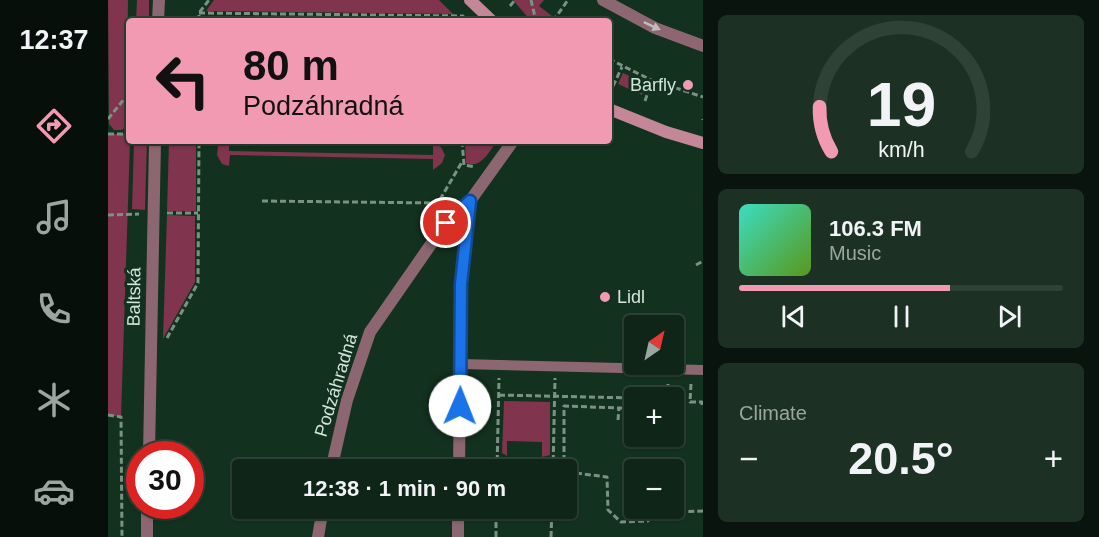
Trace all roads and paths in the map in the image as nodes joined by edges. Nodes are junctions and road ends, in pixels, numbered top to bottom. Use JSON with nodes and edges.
{"nodes":[{"id":1,"x":159,"y":0,"type":"edge"},
{"id":2,"x":209,"y":0,"type":"edge"},
{"id":3,"x":515,"y":0,"type":"edge"},
{"id":4,"x":531,"y":0,"type":"edge"},
{"id":5,"x":568,"y":0,"type":"edge"},
{"id":6,"x":603,"y":0,"type":"edge"},
{"id":7,"x":474,"y":1,"type":"edge"},
{"id":8,"x":510,"y":6,"type":"dead end"},
{"id":9,"x":199,"y":13,"type":"junction"},
{"id":10,"x":158,"y":18,"type":"edge"},
{"id":11,"x":199,"y":18,"type":"edge"},
{"id":12,"x":463,"y":18,"type":"edge"},
{"id":13,"x":489,"y":18,"type":"edge"},
{"id":14,"x":535,"y":18,"type":"edge"},
{"id":15,"x":555,"y":18,"type":"edge"},
{"id":16,"x":703,"y":46,"type":"edge"},
{"id":17,"x":612,"y":61,"type":"edge"},
{"id":18,"x":622,"y":67,"type":"junction"},
{"id":19,"x":652,"y":80,"type":"junction"},
{"id":20,"x":614,"y":86,"type":"dead end"},
{"id":21,"x":126,"y":97,"type":"edge"},
{"id":22,"x":703,"y":97,"type":"edge"},
{"id":23,"x":645,"y":101,"type":"dead end"},
{"id":24,"x":612,"y":111,"type":"edge"},
{"id":25,"x":108,"y":119,"type":"edge"},
{"id":26,"x":108,"y":134,"type":"edge"},
{"id":27,"x":126,"y":134,"type":"edge"},
{"id":28,"x":703,"y":143,"type":"edge"},
{"id":29,"x":156,"y":144,"type":"edge"},
{"id":30,"x":199,"y":144,"type":"edge"},
{"id":31,"x":462,"y":144,"type":"edge"},
{"id":32,"x":511,"y":144,"type":"edge"},
{"id":33,"x":462,"y":162,"type":"junction"},
{"id":34,"x":476,"y":167,"type":"dead end"},
{"id":35,"x":262,"y":201,"type":"dead end"},
{"id":36,"x":470,"y":201,"type":"junction"},
{"id":37,"x":108,"y":215,"type":"edge"},
{"id":38,"x":129,"y":216,"type":"dead end"},
{"id":39,"x":703,"y":261,"type":"edge"},
{"id":40,"x":696,"y":265,"type":"dead end"},
{"id":41,"x":163,"y":344,"type":"dead end"},
{"id":42,"x":461,"y":364,"type":"junction"},
{"id":43,"x":500,"y":365,"type":"junction"},
{"id":44,"x":555,"y":366,"type":"junction"},
{"id":45,"x":703,"y":370,"type":"edge"},
{"id":46,"x":691,"y":384,"type":"junction"},
{"id":47,"x":697,"y":384,"type":"dead end"},
{"id":48,"x":668,"y":387,"type":"edge"},
{"id":49,"x":499,"y":395,"type":"junction"},
{"id":50,"x":554,"y":397,"type":"junction"},
{"id":51,"x":624,"y":398,"type":"edge"},
{"id":52,"x":702,"y":406,"type":"edge"},
{"id":53,"x":619,"y":408,"type":"junction"},
{"id":54,"x":624,"y":408,"type":"edge"},
{"id":55,"x":108,"y":415,"type":"edge"},
{"id":56,"x":618,"y":420,"type":"dead end"},
{"id":57,"x":148,"y":441,"type":"edge"},
{"id":58,"x":334,"y":459,"type":"edge"},
{"id":59,"x":459,"y":459,"type":"edge"},
{"id":60,"x":497,"y":459,"type":"edge"},
{"id":61,"x":553,"y":459,"type":"edge"},
{"id":62,"x":564,"y":459,"type":"edge"},
{"id":63,"x":577,"y":473,"type":"edge"},
{"id":64,"x":703,"y":512,"type":"edge"},
{"id":65,"x":147,"y":519,"type":"edge"},
{"id":66,"x":321,"y":519,"type":"edge"},
{"id":67,"x":458,"y":519,"type":"edge"},
{"id":68,"x":496,"y":519,"type":"edge"},
{"id":69,"x":552,"y":519,"type":"edge"},
{"id":70,"x":122,"y":537,"type":"edge"},
{"id":71,"x":147,"y":537,"type":"edge"},
{"id":72,"x":318,"y":537,"type":"edge"},
{"id":73,"x":458,"y":537,"type":"edge"},
{"id":74,"x":496,"y":537,"type":"edge"},
{"id":75,"x":552,"y":537,"type":"edge"}],
"edges":[{"from":1,"to":10,"type":"street"},
{"from":2,"to":9,"type":"path"},
{"from":3,"to":8,"type":"path"},
{"from":4,"to":14,"type":"path"},
{"from":5,"to":15,"type":"path"},
{"from":6,"to":16,"type":"street","one_way":true},
{"from":7,"to":13,"type":"street"},
{"from":9,"to":11,"type":"path"},
{"from":9,"to":12,"type":"path"},
{"from":17,"to":18,"type":"path"},
{"from":18,"to":19,"type":"path"},
{"from":18,"to":20,"type":"path"},
{"from":19,"to":22,"type":"path"},
{"from":19,"to":23,"type":"path"},
{"from":21,"to":25,"type":"path"},
{"from":24,"to":28,"type":"street"},
{"from":26,"to":27,"type":"path"},
{"from":29,"to":57,"type":"street","name":"Baltská"},
{"from":30,"to":41,"type":"path"},
{"from":31,"to":33,"type":"path"},
{"from":32,"to":36,"type":"street","name":"Podzáhradná"},
{"from":33,"to":34,"type":"path"},
{"from":33,"to":35,"type":"path"},
{"from":36,"to":42,"type":"street","name":"Podzáhradná"},
{"from":36,"to":58,"type":"street","name":"Podzáhradná"},
{"from":37,"to":38,"type":"path"},
{"from":39,"to":40,"type":"path"},
{"from":42,"to":43,"type":"lane"},
{"from":42,"to":59,"type":"street","name":"Podzáhradná"},
{"from":43,"to":44,"type":"lane"},
{"from":43,"to":49,"type":"path"},
{"from":44,"to":45,"type":"lane"},
{"from":44,"to":50,"type":"path"},
{"from":46,"to":47,"type":"path"},
{"from":46,"to":48,"type":"path"},
{"from":46,"to":52,"type":"path"},
{"from":49,"to":50,"type":"path"},
{"from":49,"to":60,"type":"path"},
{"from":50,"to":51,"type":"path"},
{"from":50,"to":61,"type":"path"},
{"from":53,"to":54,"type":"path"},
{"from":53,"to":56,"type":"path"},
{"from":53,"to":62,"type":"path"},
{"from":55,"to":70,"type":"path"},
{"from":63,"to":64,"type":"path"},
{"from":65,"to":71,"type":"street"},
{"from":66,"to":72,"type":"street"},
{"from":67,"to":73,"type":"street"},
{"from":68,"to":74,"type":"path"},
{"from":69,"to":75,"type":"path"}]}
